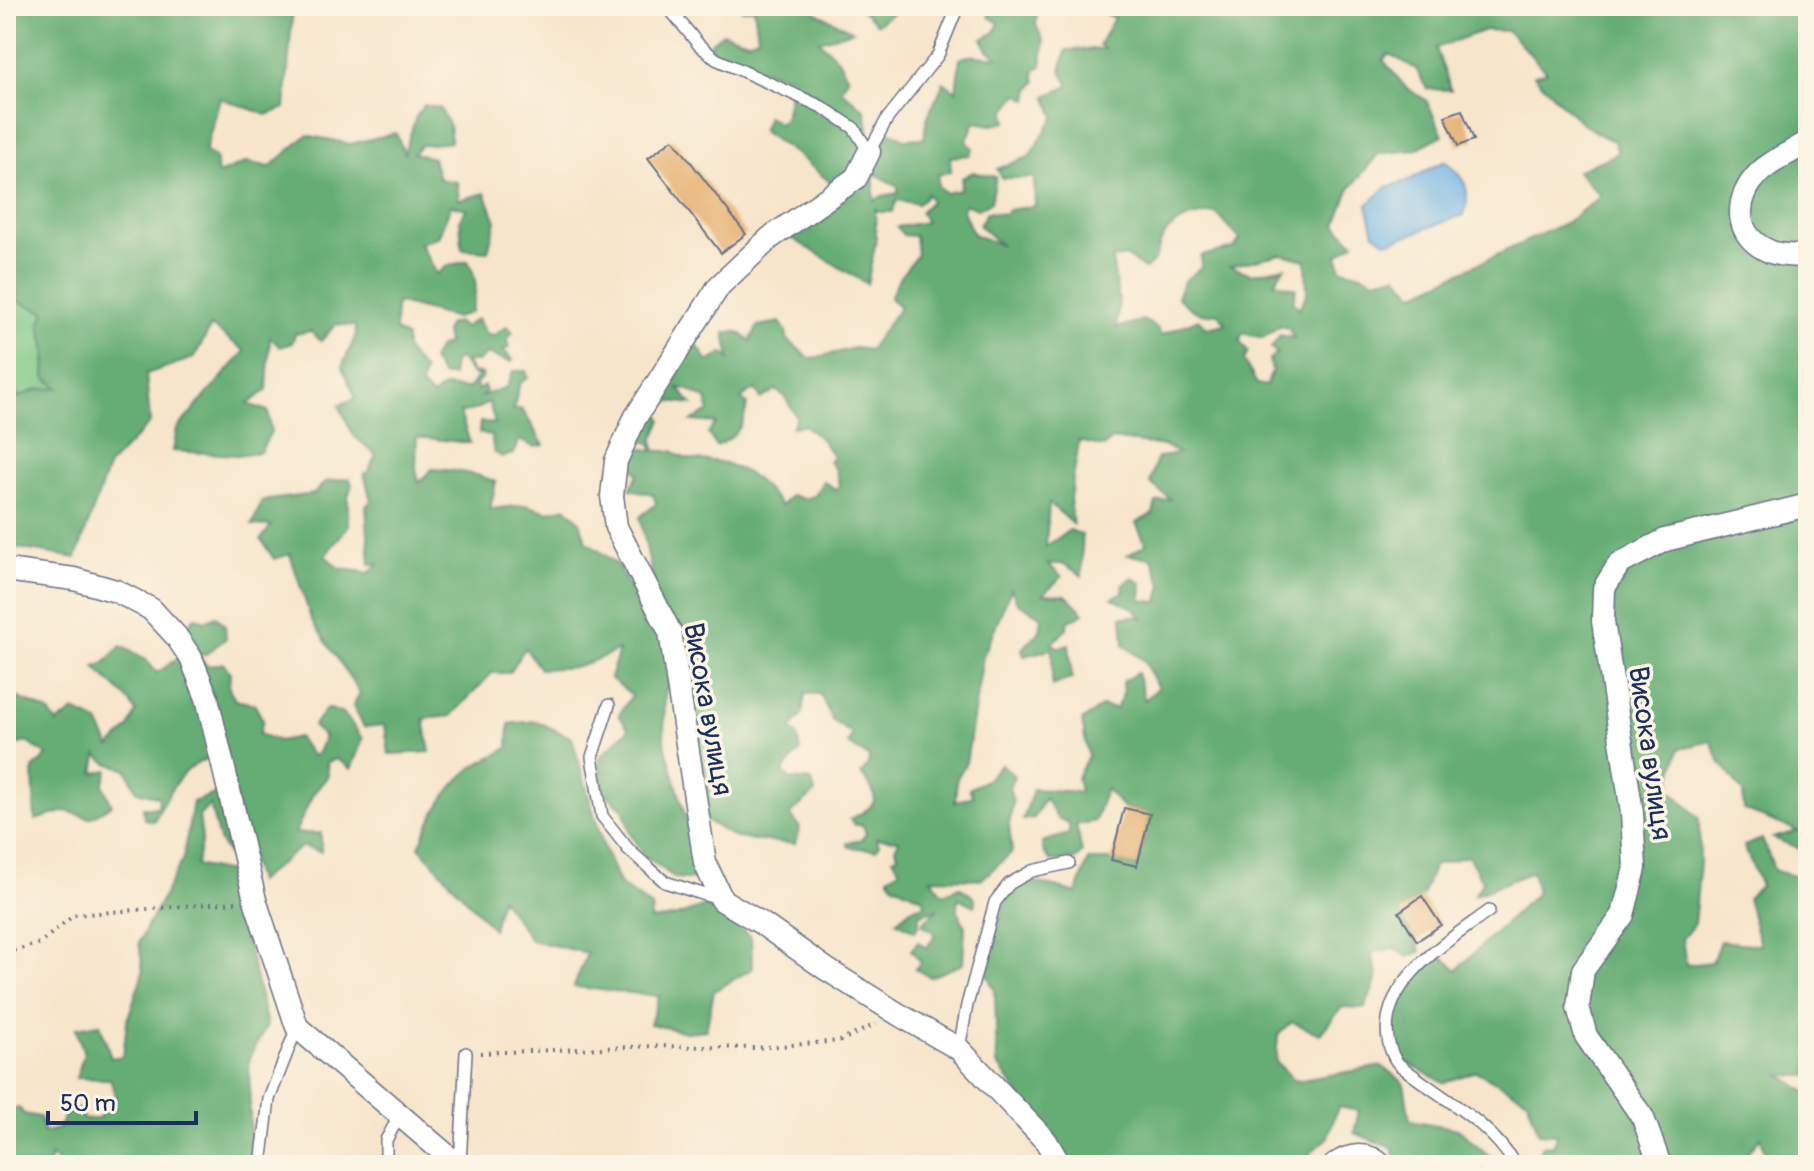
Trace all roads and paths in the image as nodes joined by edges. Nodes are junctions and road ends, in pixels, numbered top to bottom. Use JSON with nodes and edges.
{"nodes":[{"id":1,"x":667,"y":6,"type":"edge"},
{"id":2,"x":958,"y":6,"type":"edge"},
{"id":3,"x":1808,"y":142,"type":"edge"},
{"id":4,"x":869,"y":152,"type":"junction"},
{"id":5,"x":1808,"y":257,"type":"edge"},
{"id":6,"x":1808,"y":505,"type":"edge"},
{"id":7,"x":6,"y":570,"type":"edge"},
{"id":8,"x":609,"y":705,"type":"dead end"},
{"id":9,"x":1069,"y":863,"type":"dead end"},
{"id":10,"x":255,"y":900,"type":"junction"},
{"id":11,"x":722,"y":900,"type":"junction"},
{"id":12,"x":1489,"y":911,"type":"dead end"},
{"id":13,"x":6,"y":953,"type":"edge"},
{"id":14,"x":898,"y":1014,"type":"junction"},
{"id":15,"x":297,"y":1027,"type":"junction"},
{"id":16,"x":959,"y":1049,"type":"junction"},
{"id":17,"x":466,"y":1053,"type":"joint"},
{"id":18,"x":400,"y":1115,"type":"junction"},
{"id":19,"x":261,"y":1165,"type":"edge"},
{"id":20,"x":386,"y":1165,"type":"edge"},
{"id":21,"x":459,"y":1165,"type":"edge"},
{"id":22,"x":1060,"y":1165,"type":"edge"},
{"id":23,"x":1335,"y":1165,"type":"edge"},
{"id":24,"x":1381,"y":1165,"type":"edge"},
{"id":25,"x":1515,"y":1165,"type":"edge"},
{"id":26,"x":1660,"y":1165,"type":"edge"}],
"edges":[{"from":1,"to":4,"type":"lane"},
{"from":2,"to":4,"type":"lane"},
{"from":3,"to":5,"type":"street"},
{"from":4,"to":11,"type":"street","name":"Висока вулиця"},
{"from":6,"to":26,"type":"street","name":"Висока вулиця"},
{"from":7,"to":10,"type":"street"},
{"from":8,"to":11,"type":"lane"},
{"from":9,"to":16,"type":"lane"},
{"from":10,"to":13,"type":"path"},
{"from":10,"to":15,"type":"street"},
{"from":11,"to":14,"type":"street"},
{"from":12,"to":25,"type":"lane"},
{"from":14,"to":16,"type":"street"},
{"from":14,"to":17,"type":"path"},
{"from":15,"to":18,"type":"street"},
{"from":15,"to":19,"type":"lane"},
{"from":16,"to":22,"type":"street"},
{"from":17,"to":21,"type":"lane"},
{"from":18,"to":20,"type":"lane"},
{"from":18,"to":21,"type":"street"},
{"from":23,"to":24,"type":"street"}]}
